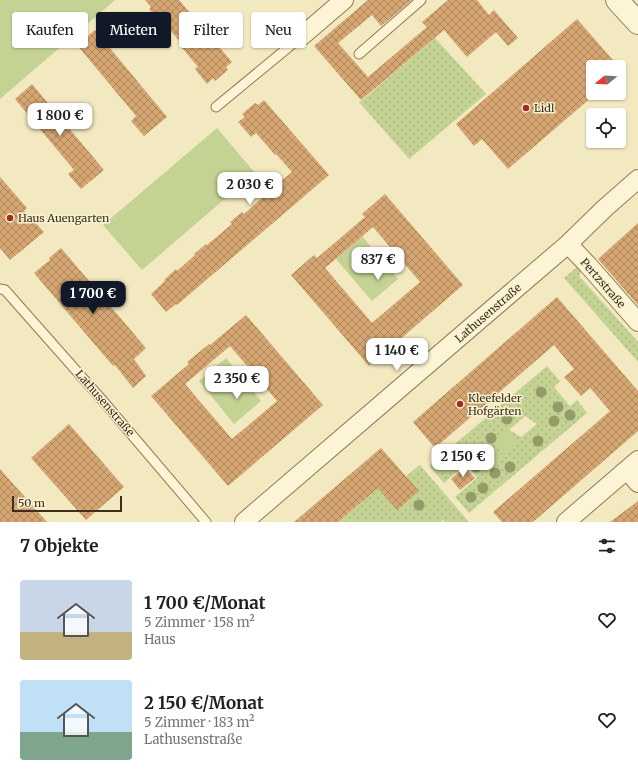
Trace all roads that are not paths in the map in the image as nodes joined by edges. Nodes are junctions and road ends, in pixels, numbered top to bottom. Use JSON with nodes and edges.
{"nodes":[{"id":1,"x":344,"y":0,"type":"edge"},
{"id":2,"x":421,"y":0,"type":"edge"},
{"id":3,"x":617,"y":0,"type":"edge"},
{"id":4,"x":638,"y":23,"type":"edge"},
{"id":5,"x":306,"y":33,"type":"edge"},
{"id":6,"x":287,"y":48,"type":"edge"},
{"id":7,"x":359,"y":54,"type":"dead end"},
{"id":8,"x":216,"y":107,"type":"dead end"},
{"id":9,"x":638,"y":178,"type":"edge"},
{"id":10,"x":568,"y":244,"type":"junction"},
{"id":11,"x":0,"y":289,"type":"edge"},
{"id":12,"x":638,"y":322,"type":"edge"},
{"id":13,"x":634,"y":471,"type":"edge"},
{"id":14,"x":206,"y":522,"type":"edge"},
{"id":15,"x":244,"y":522,"type":"edge"},
{"id":16,"x":566,"y":522,"type":"edge"}],
"edges":[{"from":1,"to":5,"type":"street"},
{"from":2,"to":7,"type":"lane"},
{"from":3,"to":4,"type":"street"},
{"from":6,"to":8,"type":"lane"},
{"from":9,"to":10,"type":"street","name":"Lathusenstraße"},
{"from":10,"to":12,"type":"street","name":"Pertzstraße"},
{"from":10,"to":15,"type":"street","name":"Lathusenstraße"},
{"from":11,"to":14,"type":"lane","name":"Lathusenstraße"},
{"from":13,"to":16,"type":"street"}]}
